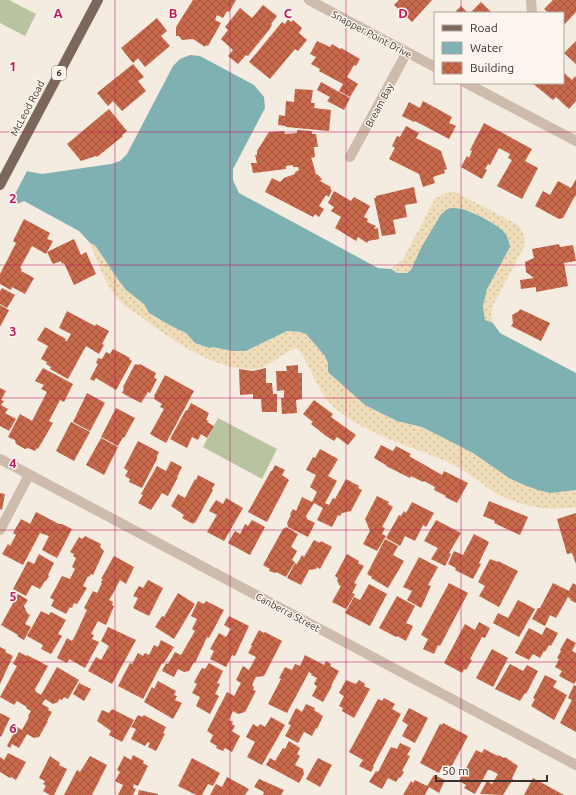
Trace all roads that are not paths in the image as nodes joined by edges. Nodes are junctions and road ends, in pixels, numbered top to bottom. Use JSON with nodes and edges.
{"nodes":[{"id":1,"x":98,"y":0,"type":"edge"},
{"id":2,"x":310,"y":0,"type":"edge"},
{"id":3,"x":531,"y":0,"type":"edge"},
{"id":4,"x":532,"y":12,"type":"edge"},
{"id":5,"x":407,"y":52,"type":"junction"},
{"id":6,"x":434,"y":66,"type":"edge"},
{"id":7,"x":468,"y":84,"type":"edge"},
{"id":8,"x":576,"y":141,"type":"edge"},
{"id":9,"x":350,"y":157,"type":"dead end"},
{"id":10,"x":0,"y":185,"type":"edge"},
{"id":11,"x":0,"y":459,"type":"edge"},
{"id":12,"x":29,"y":475,"type":"junction"},
{"id":13,"x":0,"y":530,"type":"edge"},
{"id":14,"x":576,"y":765,"type":"edge"}],
"edges":[{"from":1,"to":10,"type":"main road","name":"McLeod Road","number":"6"},
{"from":2,"to":5,"type":"street","name":"Snapper Point Drive"},
{"from":3,"to":4,"type":"street"},
{"from":5,"to":6,"type":"street","name":"Snapper Point Drive"},
{"from":5,"to":9,"type":"street","name":"Bream Bay"},
{"from":7,"to":8,"type":"street"},
{"from":11,"to":12,"type":"street","name":"Canberra Street"},
{"from":12,"to":13,"type":"street"},
{"from":12,"to":14,"type":"street","name":"Canberra Street"}]}
